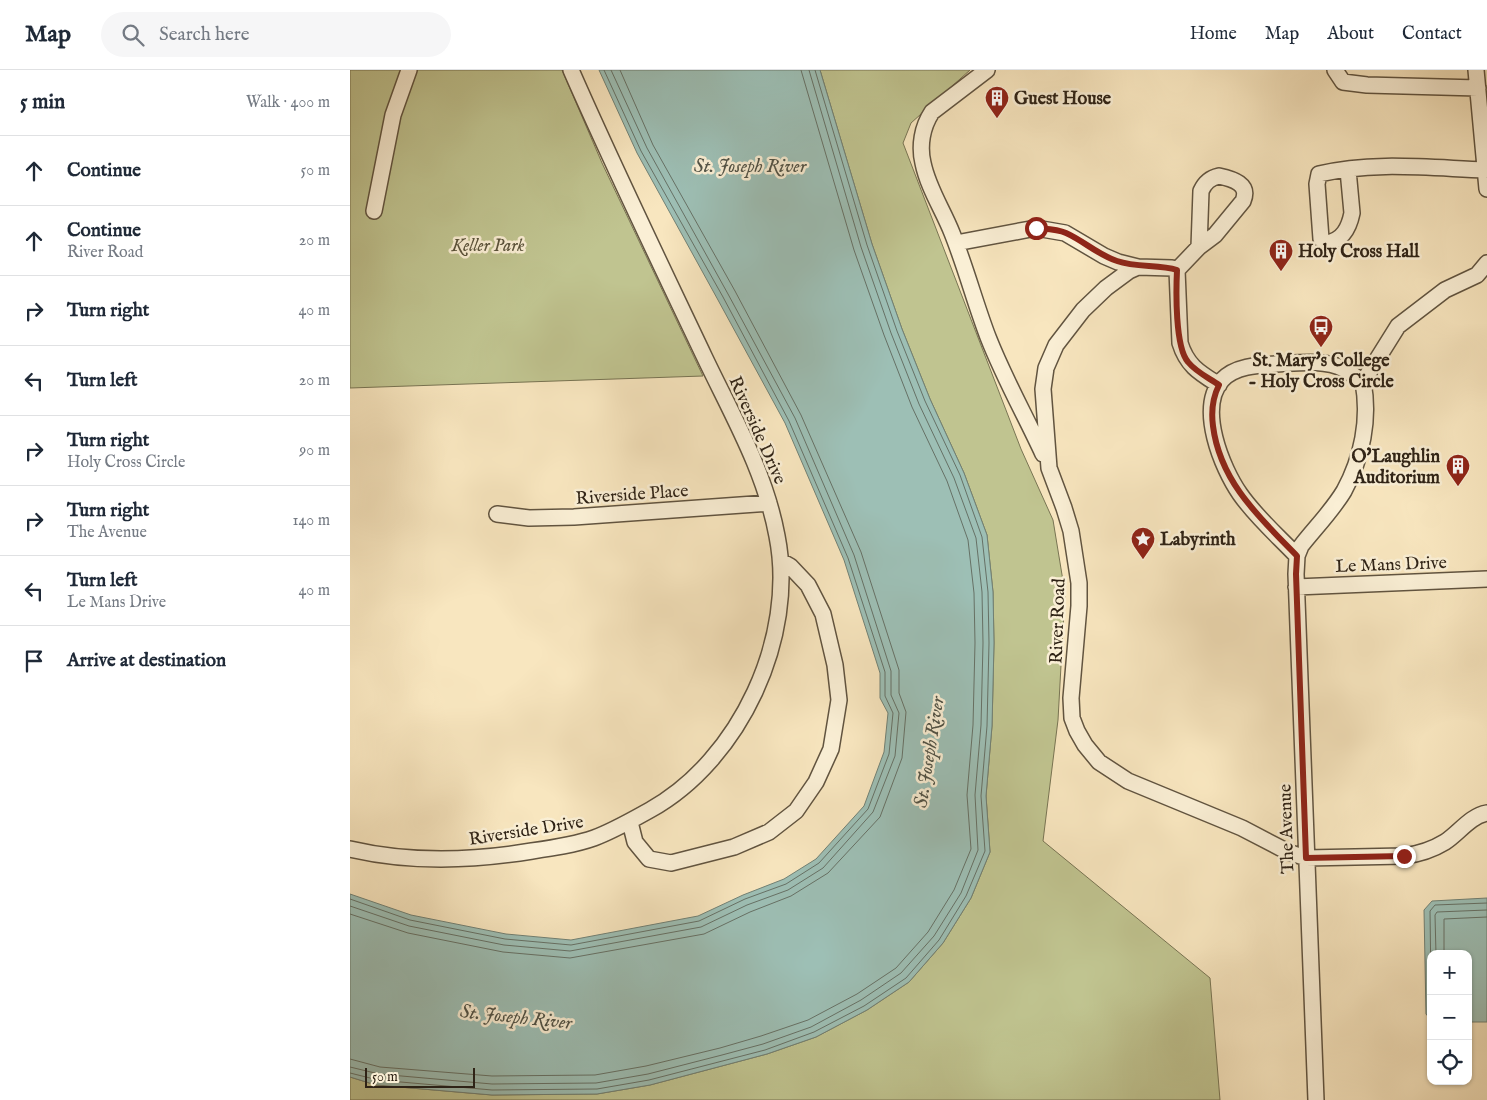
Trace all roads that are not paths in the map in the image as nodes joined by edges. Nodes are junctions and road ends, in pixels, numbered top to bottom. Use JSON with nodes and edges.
{"nodes":[{"id":1,"x":409,"y":70,"type":"edge"},
{"id":2,"x":571,"y":70,"type":"edge"},
{"id":3,"x":987,"y":70,"type":"edge"},
{"id":4,"x":1335,"y":70,"type":"edge"},
{"id":5,"x":1476,"y":70,"type":"edge"},
{"id":6,"x":1478,"y":88,"type":"junction"},
{"id":7,"x":1348,"y":170,"type":"dead end"},
{"id":8,"x":1485,"y":170,"type":"junction"},
{"id":9,"x":1487,"y":188,"type":"edge"},
{"id":10,"x":374,"y":211,"type":"dead end"},
{"id":11,"x":956,"y":243,"type":"junction"},
{"id":12,"x":1199,"y":247,"type":"dead end"},
{"id":13,"x":1487,"y":263,"type":"edge"},
{"id":14,"x":1138,"y":267,"type":"junction"},
{"id":15,"x":1177,"y":270,"type":"junction"},
{"id":16,"x":1363,"y":382,"type":"junction"},
{"id":17,"x":1219,"y":385,"type":"junction"},
{"id":18,"x":1049,"y":468,"type":"junction"},
{"id":19,"x":769,"y":503,"type":"junction"},
{"id":20,"x":497,"y":514,"type":"dead end"},
{"id":21,"x":1297,"y":556,"type":"junction"},
{"id":22,"x":781,"y":561,"type":"junction"},
{"id":23,"x":1487,"y":579,"type":"edge"},
{"id":24,"x":1296,"y":586,"type":"junction"},
{"id":25,"x":1487,"y":813,"type":"edge"},
{"id":26,"x":630,"y":822,"type":"junction"},
{"id":27,"x":350,"y":849,"type":"edge"},
{"id":28,"x":1306,"y":858,"type":"junction"},
{"id":29,"x":1316,"y":1100,"type":"edge"}],
"edges":[{"from":1,"to":10,"type":"street"},
{"from":2,"to":19,"type":"street","name":"Riverside Drive"},
{"from":3,"to":11,"type":"street"},
{"from":4,"to":6,"type":"street"},
{"from":5,"to":6,"type":"street"},
{"from":6,"to":8,"type":"street"},
{"from":7,"to":8,"type":"street"},
{"from":8,"to":9,"type":"street"},
{"from":11,"to":14,"type":"street"},
{"from":11,"to":18,"type":"street"},
{"from":12,"to":15,"type":"street"},
{"from":13,"to":16,"type":"street"},
{"from":14,"to":15,"type":"street"},
{"from":14,"to":18,"type":"street","name":"River Road"},
{"from":15,"to":17,"type":"street"},
{"from":16,"to":17,"type":"street"},
{"from":16,"to":21,"type":"street"},
{"from":17,"to":21,"type":"street"},
{"from":18,"to":28,"type":"street","name":"River Road"},
{"from":19,"to":20,"type":"street","name":"Riverside Place"},
{"from":19,"to":22,"type":"street","name":"Riverside Drive"},
{"from":21,"to":24,"type":"street","name":"The Avenue"},
{"from":22,"to":26,"type":"street","name":"Riverside Drive"},
{"from":22,"to":26,"type":"street"},
{"from":23,"to":24,"type":"street","name":"Le Mans Drive"},
{"from":24,"to":28,"type":"street","name":"The Avenue"},
{"from":25,"to":28,"type":"street"},
{"from":26,"to":27,"type":"street","name":"Riverside Drive"},
{"from":28,"to":29,"type":"street","name":"The Avenue"}]}
